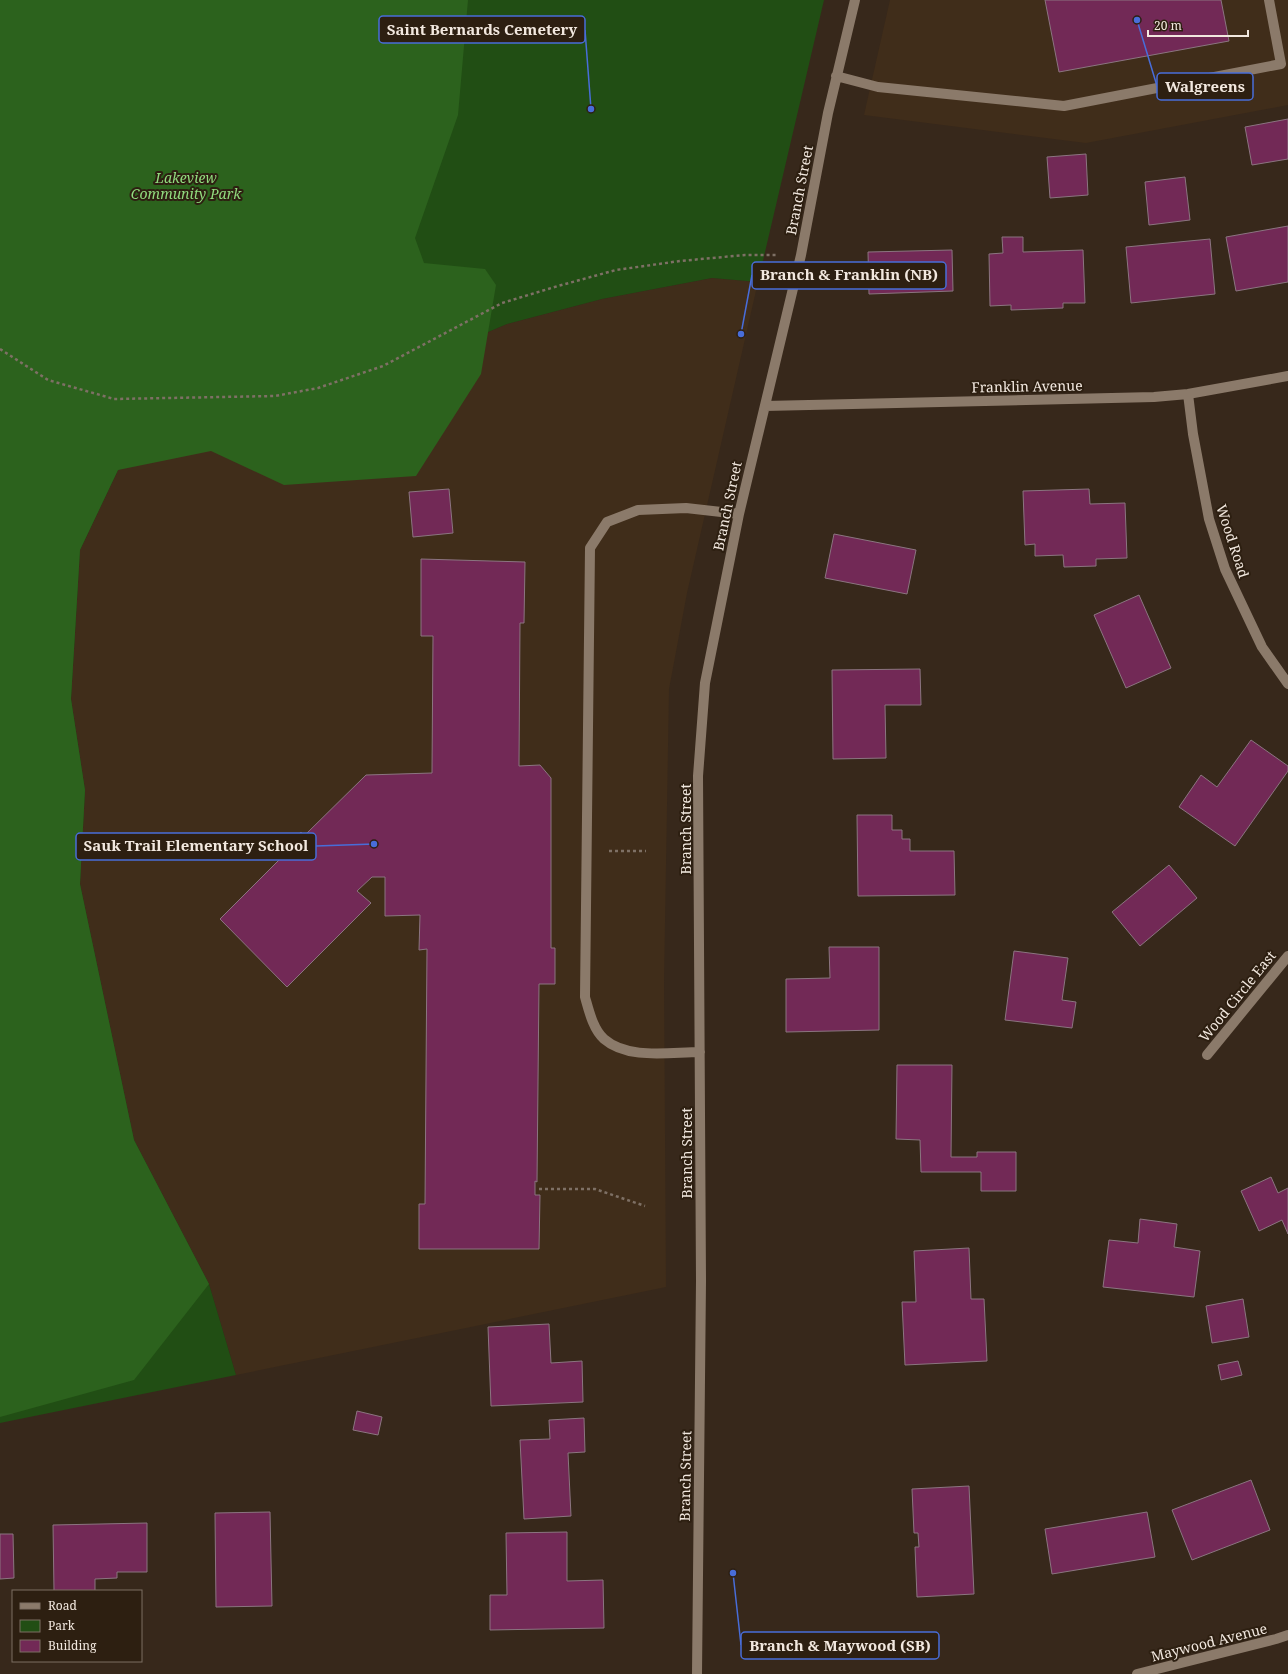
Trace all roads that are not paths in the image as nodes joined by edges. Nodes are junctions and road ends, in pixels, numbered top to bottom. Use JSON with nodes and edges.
{"nodes":[{"id":1,"x":855,"y":0,"type":"edge"},
{"id":2,"x":1269,"y":0,"type":"edge"},
{"id":3,"x":836,"y":76,"type":"junction"},
{"id":4,"x":1288,"y":376,"type":"edge"},
{"id":5,"x":1188,"y":394,"type":"junction"},
{"id":6,"x":765,"y":406,"type":"junction"},
{"id":7,"x":739,"y":514,"type":"junction"},
{"id":8,"x":1288,"y":684,"type":"edge"},
{"id":9,"x":1288,"y":956,"type":"edge"},
{"id":10,"x":700,"y":1052,"type":"junction"},
{"id":11,"x":1207,"y":1055,"type":"dead end"},
{"id":12,"x":1288,"y":1635,"type":"edge"},
{"id":13,"x":697,"y":1674,"type":"edge"},
{"id":14,"x":1137,"y":1674,"type":"edge"}],
"edges":[{"from":1,"to":3,"type":"street","name":"Branch Street"},
{"from":2,"to":3,"type":"street"},
{"from":3,"to":6,"type":"street","name":"Branch Street"},
{"from":4,"to":5,"type":"street","name":"Franklin Avenue"},
{"from":5,"to":6,"type":"street","name":"Franklin Avenue"},
{"from":5,"to":8,"type":"street","name":"Wood Road"},
{"from":6,"to":7,"type":"street","name":"Branch Street"},
{"from":7,"to":10,"type":"street","name":"Branch Street"},
{"from":7,"to":10,"type":"street"},
{"from":9,"to":11,"type":"street","name":"Wood Circle East"},
{"from":10,"to":13,"type":"street","name":"Branch Street"},
{"from":12,"to":14,"type":"street","name":"Maywood Avenue"}]}
